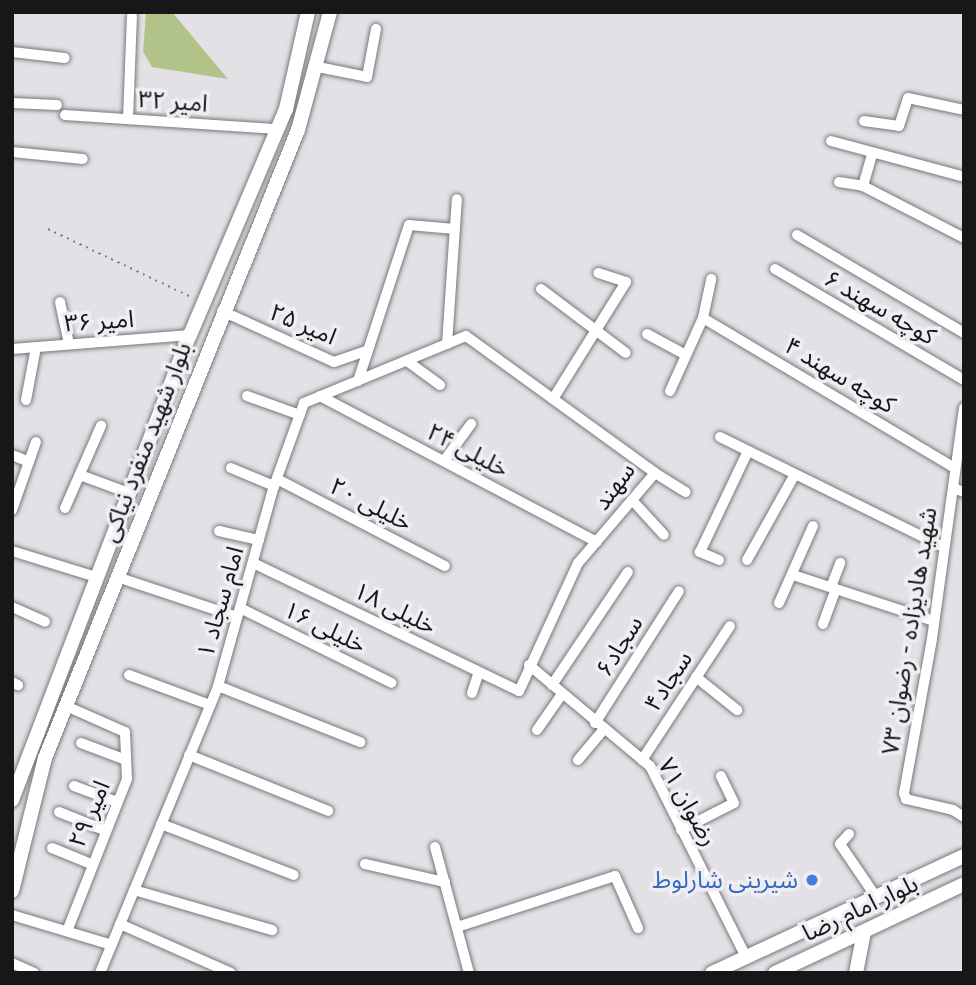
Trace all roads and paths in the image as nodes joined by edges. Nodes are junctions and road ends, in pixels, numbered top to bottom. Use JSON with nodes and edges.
{"nodes":[{"id":1,"x":308,"y":12,"type":"edge"},
{"id":2,"x":330,"y":12,"type":"edge"},
{"id":3,"x":132,"y":16,"type":"dead end"},
{"id":4,"x":376,"y":29,"type":"dead end"},
{"id":5,"x":12,"y":52,"type":"edge"},
{"id":6,"x":65,"y":58,"type":"dead end"},
{"id":7,"x":318,"y":67,"type":"junction"},
{"id":8,"x":12,"y":103,"type":"edge"},
{"id":9,"x":57,"y":105,"type":"dead end"},
{"id":10,"x":964,"y":110,"type":"edge"},
{"id":11,"x":65,"y":116,"type":"dead end"},
{"id":12,"x":128,"y":120,"type":"junction"},
{"id":13,"x":864,"y":121,"type":"dead end"},
{"id":14,"x":278,"y":129,"type":"junction"},
{"id":15,"x":831,"y":141,"type":"dead end"},
{"id":16,"x":12,"y":152,"type":"edge"},
{"id":17,"x":873,"y":152,"type":"junction"},
{"id":18,"x":83,"y":159,"type":"dead end"},
{"id":19,"x":964,"y":177,"type":"edge"},
{"id":20,"x":839,"y":182,"type":"dead end"},
{"id":21,"x":863,"y":186,"type":"junction"},
{"id":22,"x":457,"y":199,"type":"dead end"},
{"id":23,"x":48,"y":229,"type":"dead end"},
{"id":24,"x":455,"y":229,"type":"junction"},
{"id":25,"x":797,"y":234,"type":"dead end"},
{"id":26,"x":964,"y":238,"type":"edge"},
{"id":27,"x":775,"y":270,"type":"dead end"},
{"id":28,"x":598,"y":273,"type":"dead end"},
{"id":29,"x":711,"y":279,"type":"dead end"},
{"id":30,"x":541,"y":289,"type":"dead end"},
{"id":31,"x":60,"y":302,"type":"dead end"},
{"id":32,"x":204,"y":303,"type":"junction"},
{"id":33,"x":222,"y":311,"type":"junction"},
{"id":34,"x":703,"y":318,"type":"junction"},
{"id":35,"x":596,"y":330,"type":"junction"},
{"id":36,"x":964,"y":333,"type":"edge"},
{"id":37,"x":647,"y":334,"type":"dead end"},
{"id":38,"x":190,"y":335,"type":"junction"},
{"id":39,"x":466,"y":336,"type":"joint"},
{"id":40,"x":69,"y":344,"type":"junction"},
{"id":41,"x":447,"y":344,"type":"junction"},
{"id":42,"x":36,"y":347,"type":"junction"},
{"id":43,"x":12,"y":349,"type":"edge"},
{"id":44,"x":368,"y":350,"type":"junction"},
{"id":45,"x":626,"y":353,"type":"dead end"},
{"id":46,"x":686,"y":355,"type":"junction"},
{"id":47,"x":407,"y":361,"type":"junction"},
{"id":48,"x":964,"y":380,"type":"edge"},
{"id":49,"x":358,"y":381,"type":"junction"},
{"id":50,"x":440,"y":385,"type":"dead end"},
{"id":51,"x":670,"y":391,"type":"dead end"},
{"id":52,"x":247,"y":396,"type":"dead end"},
{"id":53,"x":320,"y":396,"type":"junction"},
{"id":54,"x":553,"y":398,"type":"junction"},
{"id":55,"x":26,"y":400,"type":"dead end"},
{"id":56,"x":964,"y":408,"type":"edge"},
{"id":57,"x":300,"y":415,"type":"junction"},
{"id":58,"x":471,"y":424,"type":"dead end"},
{"id":59,"x":101,"y":426,"type":"dead end"},
{"id":60,"x":962,"y":427,"type":"edge"},
{"id":61,"x":720,"y":438,"type":"dead end"},
{"id":62,"x":36,"y":442,"type":"dead end"},
{"id":63,"x":748,"y":451,"type":"junction"},
{"id":64,"x":12,"y":455,"type":"edge"},
{"id":65,"x":444,"y":461,"type":"junction"},
{"id":66,"x":29,"y":462,"type":"junction"},
{"id":67,"x":231,"y":468,"type":"dead end"},
{"id":68,"x":956,"y":468,"type":"junction"},
{"id":69,"x":655,"y":472,"type":"junction"},
{"id":70,"x":795,"y":474,"type":"junction"},
{"id":71,"x":80,"y":475,"type":"junction"},
{"id":72,"x":276,"y":482,"type":"junction"},
{"id":73,"x":953,"y":488,"type":"junction"},
{"id":74,"x":685,"y":492,"type":"dead end"},
{"id":75,"x":964,"y":492,"type":"edge"},
{"id":76,"x":129,"y":493,"type":"junction"},
{"id":77,"x":632,"y":500,"type":"junction"},
{"id":78,"x":13,"y":506,"type":"edge"},
{"id":79,"x":65,"y":508,"type":"dead end"},
{"id":80,"x":813,"y":526,"type":"dead end"},
{"id":81,"x":219,"y":531,"type":"dead end"},
{"id":82,"x":664,"y":535,"type":"dead end"},
{"id":83,"x":259,"y":540,"type":"junction"},
{"id":84,"x":597,"y":542,"type":"junction"},
{"id":85,"x":944,"y":547,"type":"junction"},
{"id":86,"x":12,"y":551,"type":"edge"},
{"id":87,"x":719,"y":560,"type":"dead end"},
{"id":88,"x":747,"y":560,"type":"dead end"},
{"id":89,"x":253,"y":563,"type":"junction"},
{"id":90,"x":840,"y":563,"type":"dead end"},
{"id":91,"x":445,"y":566,"type":"dead end"},
{"id":92,"x":628,"y":572,"type":"dead end"},
{"id":93,"x":793,"y":575,"type":"junction"},
{"id":94,"x":96,"y":577,"type":"junction"},
{"id":95,"x":117,"y":577,"type":"junction"},
{"id":96,"x":834,"y":588,"type":"junction"},
{"id":97,"x":679,"y":592,"type":"dead end"},
{"id":98,"x":779,"y":603,"type":"dead end"},
{"id":99,"x":12,"y":607,"type":"edge"},
{"id":100,"x":239,"y":612,"type":"junction"},
{"id":101,"x":934,"y":621,"type":"junction"},
{"id":102,"x":45,"y":622,"type":"dead end"},
{"id":103,"x":823,"y":624,"type":"dead end"},
{"id":104,"x":730,"y":626,"type":"dead end"},
{"id":105,"x":530,"y":665,"type":"junction"},
{"id":106,"x":479,"y":672,"type":"junction"},
{"id":107,"x":129,"y":675,"type":"dead end"},
{"id":108,"x":696,"y":677,"type":"junction"},
{"id":109,"x":392,"y":683,"type":"dead end"},
{"id":110,"x":552,"y":685,"type":"junction"},
{"id":111,"x":218,"y":686,"type":"junction"},
{"id":112,"x":519,"y":691,"type":"joint"},
{"id":113,"x":472,"y":693,"type":"dead end"},
{"id":114,"x":562,"y":694,"type":"junction"},
{"id":115,"x":210,"y":705,"type":"junction"},
{"id":116,"x":66,"y":706,"type":"junction"},
{"id":117,"x":737,"y":710,"type":"dead end"},
{"id":118,"x":599,"y":726,"type":"junction"},
{"id":119,"x":537,"y":730,"type":"dead end"},
{"id":120,"x":360,"y":742,"type":"dead end"},
{"id":121,"x":81,"y":743,"type":"dead end"},
{"id":122,"x":190,"y":755,"type":"junction"},
{"id":123,"x":126,"y":760,"type":"junction"},
{"id":124,"x":578,"y":760,"type":"dead end"},
{"id":125,"x":642,"y":760,"type":"junction"},
{"id":126,"x":16,"y":770,"type":"edge"},
{"id":127,"x":721,"y":776,"type":"dead end"},
{"id":128,"x":74,"y":786,"type":"dead end"},
{"id":129,"x":12,"y":800,"type":"edge"},
{"id":130,"x":117,"y":802,"type":"junction"},
{"id":131,"x":328,"y":811,"type":"dead end"},
{"id":132,"x":59,"y":812,"type":"dead end"},
{"id":133,"x":964,"y":817,"type":"edge"},
{"id":134,"x":161,"y":824,"type":"junction"},
{"id":135,"x":104,"y":830,"type":"junction"},
{"id":136,"x":681,"y":830,"type":"junction"},
{"id":137,"x":849,"y":834,"type":"dead end"},
{"id":138,"x":435,"y":847,"type":"dead end"},
{"id":139,"x":52,"y":848,"type":"dead end"},
{"id":140,"x":964,"y":856,"type":"edge"},
{"id":141,"x":91,"y":864,"type":"junction"},
{"id":142,"x":365,"y":864,"type":"dead end"},
{"id":143,"x":294,"y":876,"type":"dead end"},
{"id":144,"x":445,"y":883,"type":"junction"},
{"id":145,"x":964,"y":884,"type":"edge"},
{"id":146,"x":134,"y":890,"type":"junction"},
{"id":147,"x":12,"y":891,"type":"edge"},
{"id":148,"x":876,"y":897,"type":"junction"},
{"id":149,"x":12,"y":915,"type":"edge"},
{"id":150,"x":120,"y":924,"type":"junction"},
{"id":151,"x":457,"y":927,"type":"junction"},
{"id":152,"x":638,"y":928,"type":"dead end"},
{"id":153,"x":272,"y":930,"type":"dead end"},
{"id":154,"x":67,"y":931,"type":"junction"},
{"id":155,"x":864,"y":932,"type":"junction"},
{"id":156,"x":111,"y":946,"type":"junction"},
{"id":157,"x":746,"y":957,"type":"junction"},
{"id":158,"x":12,"y":963,"type":"edge"},
{"id":159,"x":34,"y":973,"type":"edge"},
{"id":160,"x":100,"y":973,"type":"edge"},
{"id":161,"x":231,"y":973,"type":"edge"},
{"id":162,"x":469,"y":973,"type":"edge"},
{"id":163,"x":712,"y":973,"type":"edge"},
{"id":164,"x":775,"y":973,"type":"edge"},
{"id":165,"x":856,"y":973,"type":"edge"}],
"edges":[{"from":1,"to":14,"type":"main road","name":"بلوار شهید منفرد نیاکی"},
{"from":2,"to":7,"type":"main road","name":"بلوار شهید منفرد نیاکی"},
{"from":3,"to":12,"type":"street"},
{"from":4,"to":7,"type":"street"},
{"from":5,"to":6,"type":"street"},
{"from":7,"to":33,"type":"main road","name":"بلوار شهید منفرد نیاکی"},
{"from":8,"to":9,"type":"street"},
{"from":10,"to":13,"type":"street"},
{"from":11,"to":12,"type":"street","name":"امیر ۳۲"},
{"from":12,"to":14,"type":"street","name":"امیر ۳۲"},
{"from":14,"to":32,"type":"main road","name":"بلوار شهید منفرد نیاکی"},
{"from":15,"to":17,"type":"street"},
{"from":16,"to":18,"type":"street"},
{"from":17,"to":19,"type":"street"},
{"from":17,"to":21,"type":"street"},
{"from":20,"to":21,"type":"street"},
{"from":21,"to":26,"type":"street"},
{"from":22,"to":24,"type":"street"},
{"from":23,"to":32,"type":"path"},
{"from":24,"to":41,"type":"street"},
{"from":24,"to":44,"type":"street"},
{"from":25,"to":36,"type":"street"},
{"from":27,"to":48,"type":"street","name":"کوچه سهند ۶"},
{"from":28,"to":35,"type":"street"},
{"from":29,"to":34,"type":"street"},
{"from":30,"to":35,"type":"street"},
{"from":31,"to":40,"type":"street"},
{"from":32,"to":33,"type":"main road"},
{"from":32,"to":38,"type":"main road","name":"بلوار شهید منفرد نیاکی"},
{"from":33,"to":44,"type":"street","name":"امیر ۲۵"},
{"from":33,"to":95,"type":"main road","name":"بلوار شهید منفرد نیاکی"},
{"from":34,"to":46,"type":"street"},
{"from":34,"to":68,"type":"street","name":"کوچه سهند ۴"},
{"from":35,"to":45,"type":"street"},
{"from":35,"to":54,"type":"street"},
{"from":37,"to":46,"type":"street"},
{"from":38,"to":40,"type":"street","name":"امیر ۳۶"},
{"from":38,"to":76,"type":"main road","name":"بلوار شهید منفرد نیاکی"},
{"from":39,"to":41,"type":"street","name":"امام سجاد ۱"},
{"from":39,"to":54,"type":"street","name":"سهند"},
{"from":40,"to":42,"type":"street","name":"امیر ۳۶"},
{"from":41,"to":47,"type":"street","name":"امام سجاد ۱"},
{"from":42,"to":43,"type":"street","name":"امیر ۳۶"},
{"from":42,"to":55,"type":"street"},
{"from":44,"to":49,"type":"street"},
{"from":46,"to":51,"type":"street"},
{"from":47,"to":49,"type":"street","name":"امام سجاد ۱"},
{"from":47,"to":50,"type":"street"},
{"from":49,"to":53,"type":"street","name":"امام سجاد ۱"},
{"from":52,"to":57,"type":"street"},
{"from":53,"to":57,"type":"street","name":"امام سجاد ۱"},
{"from":53,"to":65,"type":"street","name":"خلیلی ۲۴"},
{"from":54,"to":69,"type":"street","name":"سهند"},
{"from":56,"to":60,"type":"street","name":"شهید هادیزاده - رضوان ۷۳"},
{"from":57,"to":72,"type":"street","name":"امام سجاد ۱"},
{"from":58,"to":65,"type":"street"},
{"from":59,"to":71,"type":"street"},
{"from":60,"to":68,"type":"street","name":"شهید هادیزاده - رضوان ۷۳"},
{"from":61,"to":63,"type":"street"},
{"from":62,"to":66,"type":"street"},
{"from":63,"to":70,"type":"street"},
{"from":63,"to":87,"type":"street"},
{"from":64,"to":66,"type":"street"},
{"from":65,"to":84,"type":"street","name":"خلیلی ۲۴"},
{"from":66,"to":78,"type":"street"},
{"from":67,"to":72,"type":"street","name":"خلیلی ۲۰"},
{"from":68,"to":73,"type":"street","name":"شهید هادیزاده - رضوان ۷۳"},
{"from":69,"to":74,"type":"street"},
{"from":69,"to":77,"type":"street","name":"سهند"},
{"from":70,"to":85,"type":"street"},
{"from":70,"to":88,"type":"street"},
{"from":71,"to":76,"type":"street"},
{"from":71,"to":79,"type":"street"},
{"from":72,"to":83,"type":"street","name":"امام سجاد ۱"},
{"from":72,"to":91,"type":"street","name":"خلیلی ۲۰"},
{"from":73,"to":75,"type":"street"},
{"from":73,"to":85,"type":"street","name":"شهید هادیزاده - رضوان ۷۳"},
{"from":76,"to":94,"type":"main road","name":"بلوار شهید منفرد نیاکی"},
{"from":77,"to":82,"type":"street"},
{"from":77,"to":84,"type":"street","name":"سهند"},
{"from":80,"to":93,"type":"street"},
{"from":81,"to":83,"type":"street"},
{"from":83,"to":89,"type":"street","name":"امام سجاد ۱"},
{"from":84,"to":105,"type":"street","name":"سهند"},
{"from":85,"to":101,"type":"street","name":"شهید هادیزاده - رضوان ۷۳"},
{"from":86,"to":94,"type":"street"},
{"from":89,"to":100,"type":"street","name":"امام سجاد ۱"},
{"from":89,"to":106,"type":"street","name":"خلیلی ۱۸"},
{"from":90,"to":96,"type":"street"},
{"from":92,"to":110,"type":"street"},
{"from":93,"to":96,"type":"street"},
{"from":93,"to":98,"type":"street"},
{"from":94,"to":126,"type":"main road","name":"بلوار شهید منفرد نیاکی"},
{"from":95,"to":100,"type":"street","name":"خلیلی ۱۶"},
{"from":95,"to":116,"type":"main road","name":"بلوار شهید منفرد نیاکی"},
{"from":96,"to":101,"type":"street"},
{"from":96,"to":103,"type":"street"},
{"from":97,"to":118,"type":"street","name":"سجاد۶"},
{"from":99,"to":102,"type":"street"},
{"from":100,"to":109,"type":"street","name":"خلیلی ۱۶"},
{"from":100,"to":111,"type":"street","name":"امام سجاد ۱"},
{"from":101,"to":133,"type":"street","name":"شهید هادیزاده - رضوان ۷۳"},
{"from":104,"to":108,"type":"street","name":"سجاد۴"},
{"from":105,"to":110,"type":"street","name":"رضوان ۷۱"},
{"from":105,"to":112,"type":"street","name":"سهند"},
{"from":106,"to":112,"type":"street","name":"خلیلی ۱۸"},
{"from":106,"to":113,"type":"street"},
{"from":107,"to":115,"type":"street"},
{"from":108,"to":117,"type":"street"},
{"from":108,"to":125,"type":"street","name":"سجاد۴"},
{"from":110,"to":114,"type":"street","name":"رضوان ۷۱"},
{"from":111,"to":115,"type":"street","name":"امام سجاد ۱"},
{"from":111,"to":120,"type":"street"},
{"from":114,"to":118,"type":"street","name":"رضوان ۷۱"},
{"from":114,"to":119,"type":"street"},
{"from":115,"to":122,"type":"street","name":"امام سجاد ۱"},
{"from":116,"to":123,"type":"street","name":"امیر ۲۹"},
{"from":116,"to":147,"type":"main road","name":"بلوار شهید منفرد نیاکی"},
{"from":118,"to":124,"type":"street","name":"سجاد۶"},
{"from":118,"to":125,"type":"street","name":"رضوان ۷۱"},
{"from":121,"to":123,"type":"street"},
{"from":122,"to":131,"type":"street"},
{"from":122,"to":134,"type":"street","name":"امام سجاد ۱"},
{"from":123,"to":130,"type":"street","name":"امیر ۲۹"},
{"from":125,"to":136,"type":"street","name":"رضوان ۷۱"},
{"from":126,"to":129,"type":"main road","name":"بلوار شهید منفرد نیاکی"},
{"from":127,"to":136,"type":"street"},
{"from":128,"to":130,"type":"street"},
{"from":130,"to":135,"type":"street","name":"امیر ۲۹"},
{"from":132,"to":135,"type":"street"},
{"from":134,"to":143,"type":"street"},
{"from":134,"to":146,"type":"street","name":"امام سجاد ۱"},
{"from":135,"to":141,"type":"street","name":"امیر ۲۹"},
{"from":136,"to":157,"type":"street","name":"رضوان ۷۱"},
{"from":137,"to":148,"type":"street"},
{"from":138,"to":144,"type":"street"},
{"from":139,"to":141,"type":"street"},
{"from":140,"to":148,"type":"main road","name":"بلوار امام رضا"},
{"from":141,"to":154,"type":"street","name":"امیر ۲۹"},
{"from":142,"to":144,"type":"street"},
{"from":144,"to":151,"type":"street"},
{"from":145,"to":155,"type":"main road","name":"بلوار امام رضا"},
{"from":146,"to":150,"type":"street","name":"امام سجاد ۱"},
{"from":146,"to":153,"type":"street"},
{"from":148,"to":157,"type":"main road","name":"بلوار امام رضا"},
{"from":149,"to":154,"type":"street"},
{"from":150,"to":156,"type":"street","name":"امام سجاد ۱"},
{"from":150,"to":161,"type":"street"},
{"from":151,"to":152,"type":"street"},
{"from":151,"to":162,"type":"street"},
{"from":154,"to":156,"type":"street"},
{"from":155,"to":164,"type":"main road","name":"بلوار امام رضا"},
{"from":155,"to":165,"type":"main road"},
{"from":156,"to":160,"type":"street","name":"امام سجاد ۱"},
{"from":157,"to":163,"type":"main road","name":"بلوار امام رضا"},
{"from":158,"to":159,"type":"street"}]}
